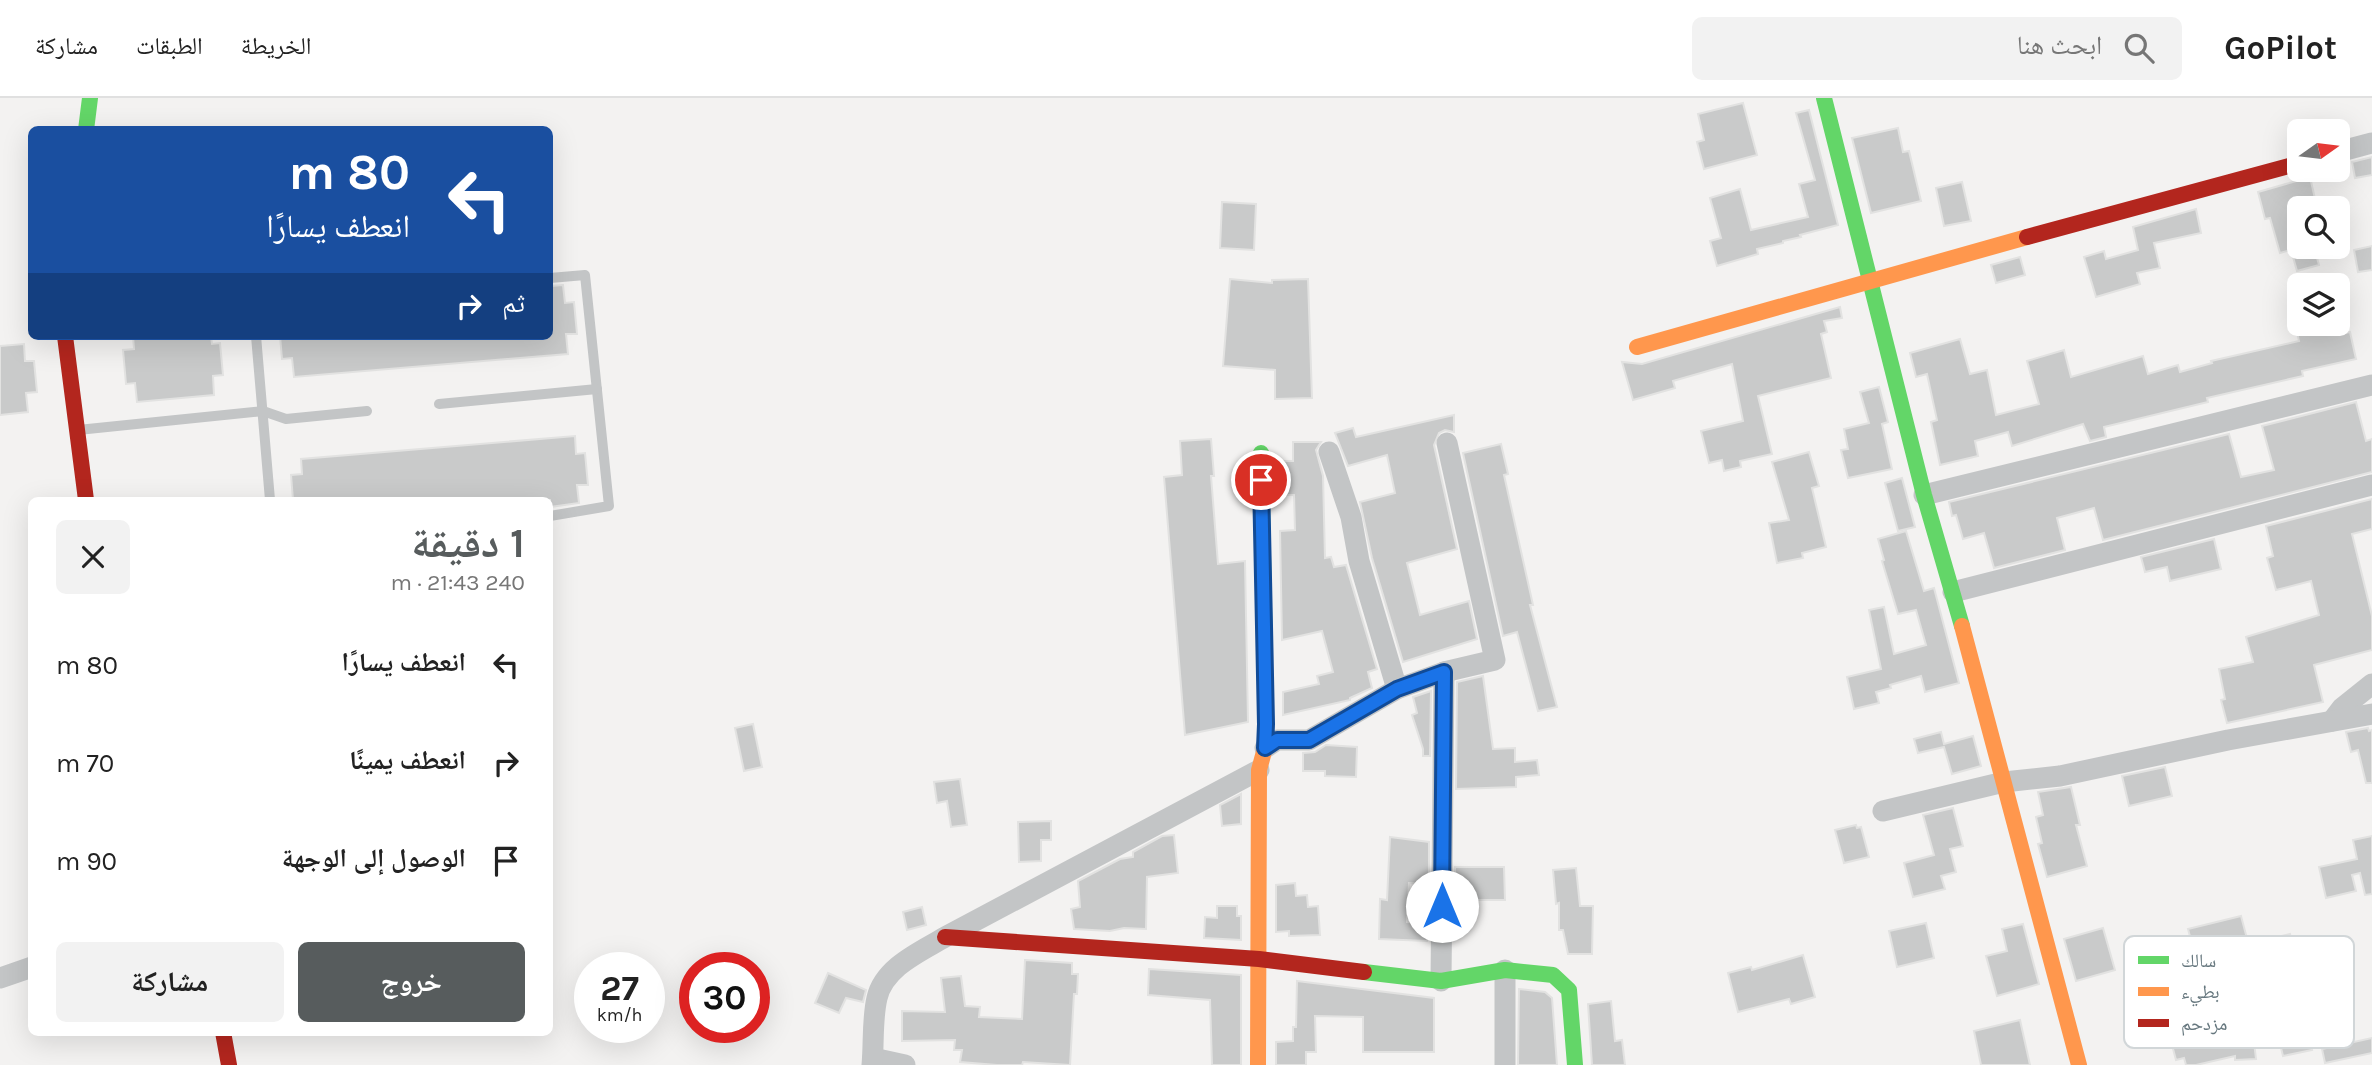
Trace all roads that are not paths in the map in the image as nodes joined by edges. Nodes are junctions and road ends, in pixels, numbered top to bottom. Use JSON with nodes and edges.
{"nodes":[{"id":1,"x":90,"y":98,"type":"edge"},
{"id":2,"x":1824,"y":98,"type":"edge"},
{"id":3,"x":86,"y":126,"type":"edge"},
{"id":4,"x":2372,"y":143,"type":"edge"},
{"id":5,"x":2350,"y":149,"type":"edge"},
{"id":6,"x":2287,"y":167,"type":"edge"},
{"id":7,"x":553,"y":278,"type":"edge"},
{"id":8,"x":1869,"y":280,"type":"junction"},
{"id":9,"x":65,"y":340,"type":"edge"},
{"id":10,"x":256,"y":340,"type":"edge"},
{"id":11,"x":1637,"y":347,"type":"dead end"},
{"id":12,"x":2372,"y":385,"type":"edge"},
{"id":13,"x":597,"y":389,"type":"junction"},
{"id":14,"x":439,"y":404,"type":"dead end"},
{"id":15,"x":263,"y":411,"type":"junction"},
{"id":16,"x":368,"y":411,"type":"dead end"},
{"id":17,"x":76,"y":430,"type":"junction"},
{"id":18,"x":1447,"y":443,"type":"dead end"},
{"id":19,"x":1328,"y":452,"type":"dead end"},
{"id":20,"x":1261,"y":453,"type":"dead end"},
{"id":21,"x":2372,"y":485,"type":"edge"},
{"id":22,"x":1924,"y":495,"type":"junction"},
{"id":23,"x":86,"y":497,"type":"edge"},
{"id":24,"x":270,"y":497,"type":"edge"},
{"id":25,"x":553,"y":515,"type":"edge"},
{"id":26,"x":1953,"y":592,"type":"junction"},
{"id":27,"x":1444,"y":672,"type":"junction"},
{"id":28,"x":2372,"y":684,"type":"edge"},
{"id":29,"x":1397,"y":689,"type":"junction"},
{"id":30,"x":2372,"y":714,"type":"edge"},
{"id":31,"x":2332,"y":721,"type":"junction"},
{"id":32,"x":1265,"y":748,"type":"junction"},
{"id":33,"x":1259,"y":770,"type":"junction"},
{"id":34,"x":2004,"y":782,"type":"junction"},
{"id":35,"x":1883,"y":811,"type":"dead end"},
{"id":36,"x":945,"y":937,"type":"junction"},
{"id":37,"x":1259,"y":959,"type":"junction"},
{"id":38,"x":28,"y":968,"type":"edge"},
{"id":39,"x":1505,"y":970,"type":"junction"},
{"id":40,"x":0,"y":978,"type":"edge"},
{"id":41,"x":1441,"y":981,"type":"junction"},
{"id":42,"x":224,"y":1036,"type":"edge"},
{"id":43,"x":873,"y":1061,"type":"edge"},
{"id":44,"x":229,"y":1065,"type":"edge"},
{"id":45,"x":905,"y":1065,"type":"edge"},
{"id":46,"x":1258,"y":1065,"type":"edge"},
{"id":47,"x":1505,"y":1065,"type":"edge"},
{"id":48,"x":1575,"y":1065,"type":"edge"},
{"id":49,"x":2079,"y":1065,"type":"edge"}],
"edges":[{"from":1,"to":3,"type":"street"},
{"from":2,"to":8,"type":"street"},
{"from":4,"to":5,"type":"street"},
{"from":6,"to":8,"type":"street"},
{"from":7,"to":13,"type":"lane"},
{"from":8,"to":11,"type":"street"},
{"from":8,"to":22,"type":"street"},
{"from":9,"to":17,"type":"street"},
{"from":10,"to":15,"type":"lane"},
{"from":12,"to":22,"type":"street"},
{"from":13,"to":14,"type":"lane"},
{"from":13,"to":25,"type":"lane"},
{"from":15,"to":16,"type":"lane"},
{"from":15,"to":17,"type":"lane"},
{"from":15,"to":24,"type":"lane"},
{"from":17,"to":23,"type":"street"},
{"from":18,"to":27,"type":"street"},
{"from":19,"to":29,"type":"street"},
{"from":20,"to":32,"type":"street"},
{"from":21,"to":26,"type":"street"},
{"from":22,"to":26,"type":"street"},
{"from":26,"to":34,"type":"street"},
{"from":27,"to":29,"type":"street"},
{"from":27,"to":41,"type":"street"},
{"from":28,"to":31,"type":"street"},
{"from":29,"to":32,"type":"street"},
{"from":30,"to":31,"type":"street"},
{"from":31,"to":34,"type":"street"},
{"from":32,"to":33,"type":"street"},
{"from":33,"to":36,"type":"street"},
{"from":33,"to":37,"type":"street"},
{"from":34,"to":35,"type":"street"},
{"from":34,"to":49,"type":"street"},
{"from":36,"to":37,"type":"street"},
{"from":36,"to":43,"type":"street"},
{"from":37,"to":41,"type":"street"},
{"from":37,"to":46,"type":"street"},
{"from":38,"to":40,"type":"street"},
{"from":39,"to":41,"type":"street"},
{"from":39,"to":47,"type":"street"},
{"from":39,"to":48,"type":"street"},
{"from":42,"to":44,"type":"street"},
{"from":43,"to":45,"type":"street"}]}
